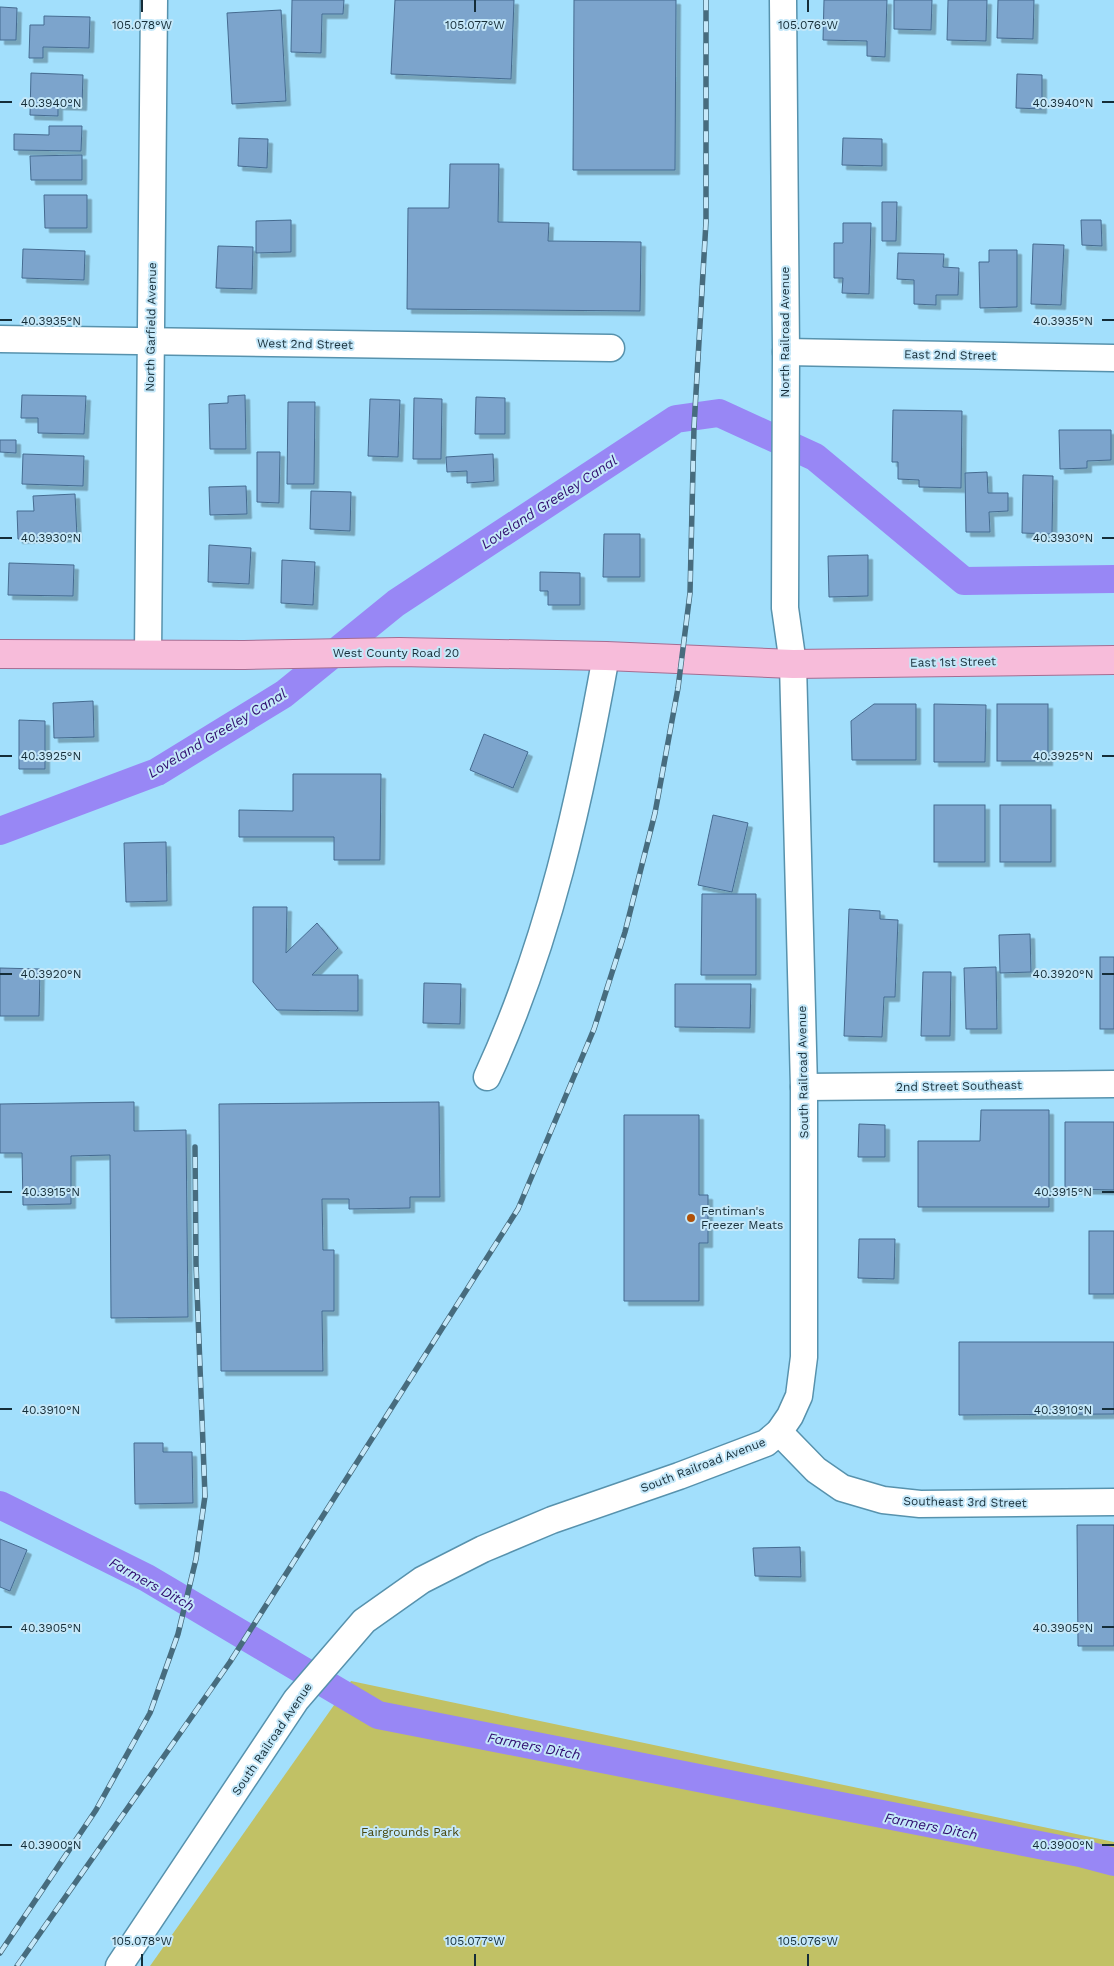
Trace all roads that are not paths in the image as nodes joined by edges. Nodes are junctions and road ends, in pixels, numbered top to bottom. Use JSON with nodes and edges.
{"nodes":[{"id":1,"x":154,"y":0,"type":"edge"},
{"id":2,"x":783,"y":0,"type":"edge"},
{"id":3,"x":0,"y":339,"type":"edge"},
{"id":4,"x":150,"y":342,"type":"junction"},
{"id":5,"x":610,"y":348,"type":"dead end"},
{"id":6,"x":786,"y":352,"type":"junction"},
{"id":7,"x":1114,"y":358,"type":"edge"},
{"id":8,"x":0,"y":654,"type":"edge"},
{"id":9,"x":148,"y":654,"type":"junction"},
{"id":10,"x":606,"y":656,"type":"junction"},
{"id":11,"x":1114,"y":660,"type":"edge"},
{"id":12,"x":793,"y":664,"type":"junction"},
{"id":13,"x":487,"y":1077,"type":"dead end"},
{"id":14,"x":1114,"y":1084,"type":"edge"},
{"id":15,"x":804,"y":1087,"type":"junction"},
{"id":16,"x":779,"y":1432,"type":"junction"},
{"id":17,"x":1114,"y":1502,"type":"edge"},
{"id":18,"x":119,"y":1966,"type":"edge"}],
"edges":[{"from":1,"to":4,"type":"street","name":"North Garfield Avenue"},
{"from":2,"to":6,"type":"street","name":"North Railroad Avenue"},
{"from":3,"to":4,"type":"street","name":"West 2nd Street"},
{"from":4,"to":5,"type":"street","name":"West 2nd Street"},
{"from":4,"to":9,"type":"street","name":"North Garfield Avenue"},
{"from":6,"to":7,"type":"street","name":"East 2nd Street"},
{"from":6,"to":12,"type":"street","name":"North Railroad Avenue"},
{"from":8,"to":9,"type":"main road","name":"West County Road 20"},
{"from":9,"to":10,"type":"main road","name":"West County Road 20"},
{"from":10,"to":12,"type":"main road","name":"West County Road 20"},
{"from":10,"to":13,"type":"street"},
{"from":11,"to":12,"type":"main road","name":"East 1st Street"},
{"from":12,"to":15,"type":"street","name":"South Railroad Avenue"},
{"from":14,"to":15,"type":"street","name":"2nd Street Southeast"},
{"from":15,"to":16,"type":"street","name":"South Railroad Avenue"},
{"from":16,"to":17,"type":"street","name":"Southeast 3rd Street"},
{"from":16,"to":18,"type":"street","name":"South Railroad Avenue"}]}
